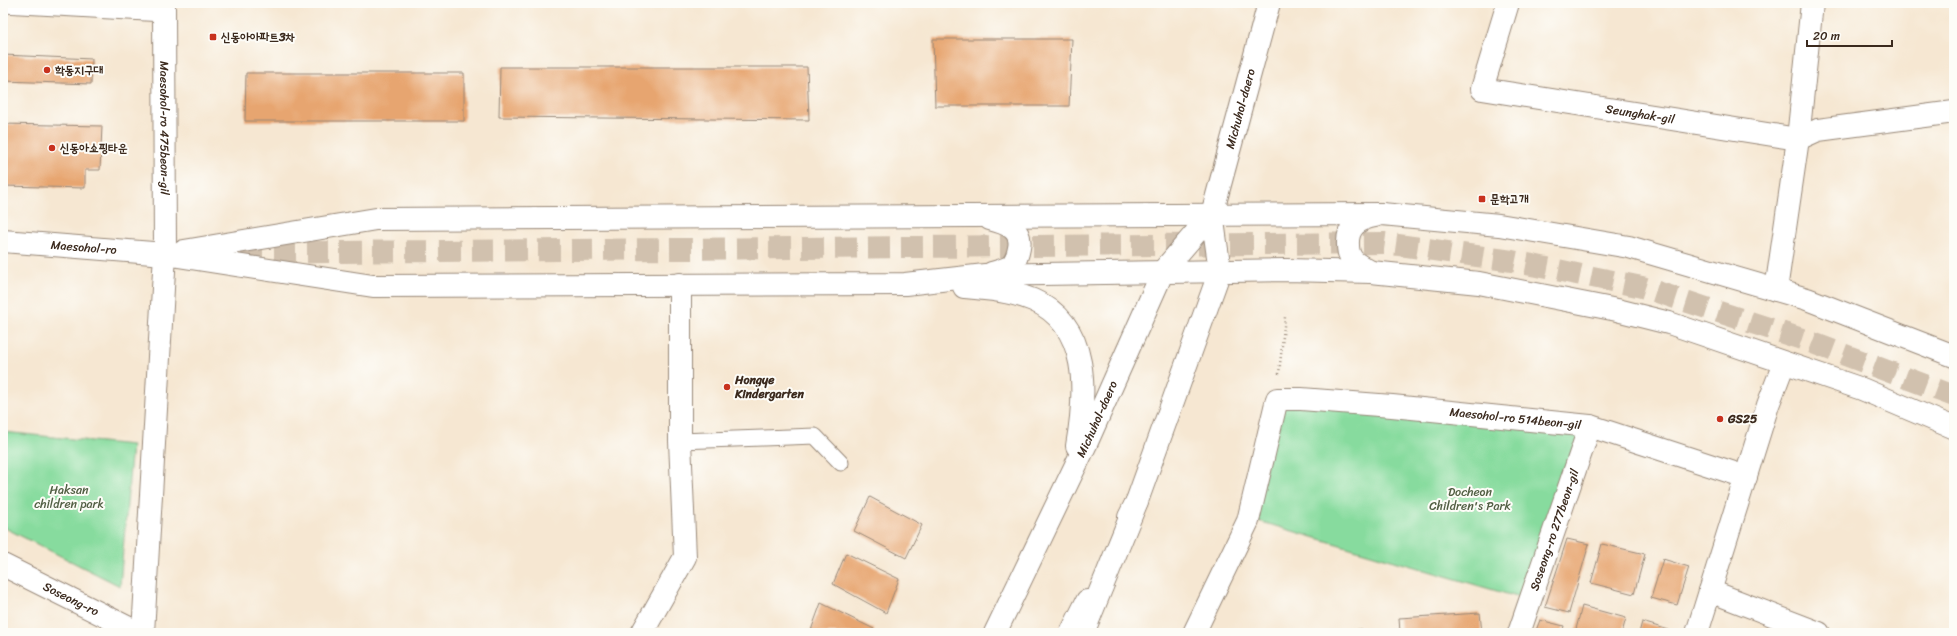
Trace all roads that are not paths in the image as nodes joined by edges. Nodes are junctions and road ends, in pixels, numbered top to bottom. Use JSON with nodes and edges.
{"nodes":[{"id":1,"x":1269,"y":3,"type":"edge"},
{"id":2,"x":1508,"y":3,"type":"edge"},
{"id":3,"x":1812,"y":3,"type":"edge"},
{"id":4,"x":3,"y":5,"type":"edge"},
{"id":5,"x":164,"y":9,"type":"edge"},
{"id":6,"x":1954,"y":112,"type":"edge"},
{"id":7,"x":1798,"y":139,"type":"junction"},
{"id":8,"x":1212,"y":214,"type":"junction"},
{"id":9,"x":1382,"y":214,"type":"junction"},
{"id":10,"x":980,"y":217,"type":"junction"},
{"id":11,"x":3,"y":240,"type":"edge"},
{"id":12,"x":165,"y":254,"type":"junction"},
{"id":13,"x":1164,"y":271,"type":"junction"},
{"id":14,"x":1220,"y":271,"type":"junction"},
{"id":15,"x":1371,"y":272,"type":"junction"},
{"id":16,"x":985,"y":274,"type":"junction"},
{"id":17,"x":680,"y":284,"type":"junction"},
{"id":18,"x":905,"y":284,"type":"junction"},
{"id":19,"x":1776,"y":290,"type":"junction"},
{"id":20,"x":1954,"y":356,"type":"edge"},
{"id":21,"x":1784,"y":363,"type":"junction"},
{"id":22,"x":1590,"y":426,"type":"junction"},
{"id":23,"x":1954,"y":428,"type":"edge"},
{"id":24,"x":680,"y":441,"type":"junction"},
{"id":25,"x":841,"y":463,"type":"dead end"},
{"id":26,"x":1070,"y":477,"type":"junction"},
{"id":27,"x":1746,"y":477,"type":"junction"},
{"id":28,"x":1137,"y":501,"type":"junction"},
{"id":29,"x":3,"y":565,"type":"edge"},
{"id":30,"x":1710,"y":591,"type":"junction"},
{"id":31,"x":139,"y":633,"type":"edge"},
{"id":32,"x":143,"y":633,"type":"edge"},
{"id":33,"x":642,"y":633,"type":"edge"},
{"id":34,"x":995,"y":633,"type":"edge"},
{"id":35,"x":1071,"y":633,"type":"edge"},
{"id":36,"x":1083,"y":633,"type":"edge"},
{"id":37,"x":1194,"y":633,"type":"edge"},
{"id":38,"x":1519,"y":633,"type":"edge"},
{"id":39,"x":1697,"y":633,"type":"edge"},
{"id":40,"x":1819,"y":633,"type":"edge"}],
"edges":[{"from":1,"to":8,"type":"main road","name":"Michuhol-daero"},
{"from":2,"to":7,"type":"main road","name":"Seunghak-gil"},
{"from":3,"to":7,"type":"main road"},
{"from":4,"to":5,"type":"lane"},
{"from":5,"to":12,"type":"main road","name":"Maesohol-ro 475beon-gil"},
{"from":6,"to":7,"type":"main road"},
{"from":7,"to":19,"type":"main road"},
{"from":8,"to":9,"type":"main road"},
{"from":8,"to":10,"type":"main road"},
{"from":8,"to":13,"type":"main road","name":"Michuhol-daero"},
{"from":8,"to":14,"type":"main road","name":"Michuhol-daero"},
{"from":9,"to":15,"type":"main road"},
{"from":9,"to":19,"type":"main road"},
{"from":10,"to":12,"type":"main road"},
{"from":10,"to":16,"type":"main road"},
{"from":11,"to":12,"type":"main road","name":"Maesohol-ro"},
{"from":12,"to":17,"type":"main road"},
{"from":12,"to":32,"type":"main road","name":"Maesohol-ro 475beon-gil"},
{"from":13,"to":14,"type":"main road"},
{"from":13,"to":16,"type":"main road"},
{"from":13,"to":26,"type":"main road","name":"Michuhol-daero"},
{"from":14,"to":15,"type":"main road"},
{"from":14,"to":28,"type":"main road","name":"Michuhol-daero"},
{"from":15,"to":21,"type":"main road"},
{"from":16,"to":18,"type":"main road"},
{"from":17,"to":18,"type":"main road"},
{"from":17,"to":24,"type":"main road"},
{"from":18,"to":26,"type":"main road"},
{"from":19,"to":20,"type":"main road"},
{"from":21,"to":23,"type":"main road"},
{"from":21,"to":27,"type":"main road"},
{"from":22,"to":27,"type":"main road","name":"Maesohol-ro 514beon-gil"},
{"from":22,"to":37,"type":"main road","name":"Maesohol-ro 514beon-gil"},
{"from":22,"to":38,"type":"main road","name":"Soseong-ro 277beon-gil"},
{"from":24,"to":25,"type":"lane"},
{"from":24,"to":33,"type":"main road"},
{"from":26,"to":34,"type":"main road","name":"Michuhol-daero"},
{"from":27,"to":30,"type":"main road"},
{"from":28,"to":35,"type":"main road","name":"Michuhol-daero"},
{"from":28,"to":36,"type":"main road"},
{"from":29,"to":31,"type":"main road","name":"Soseong-ro"},
{"from":30,"to":39,"type":"main road"},
{"from":30,"to":40,"type":"main road"}]}
